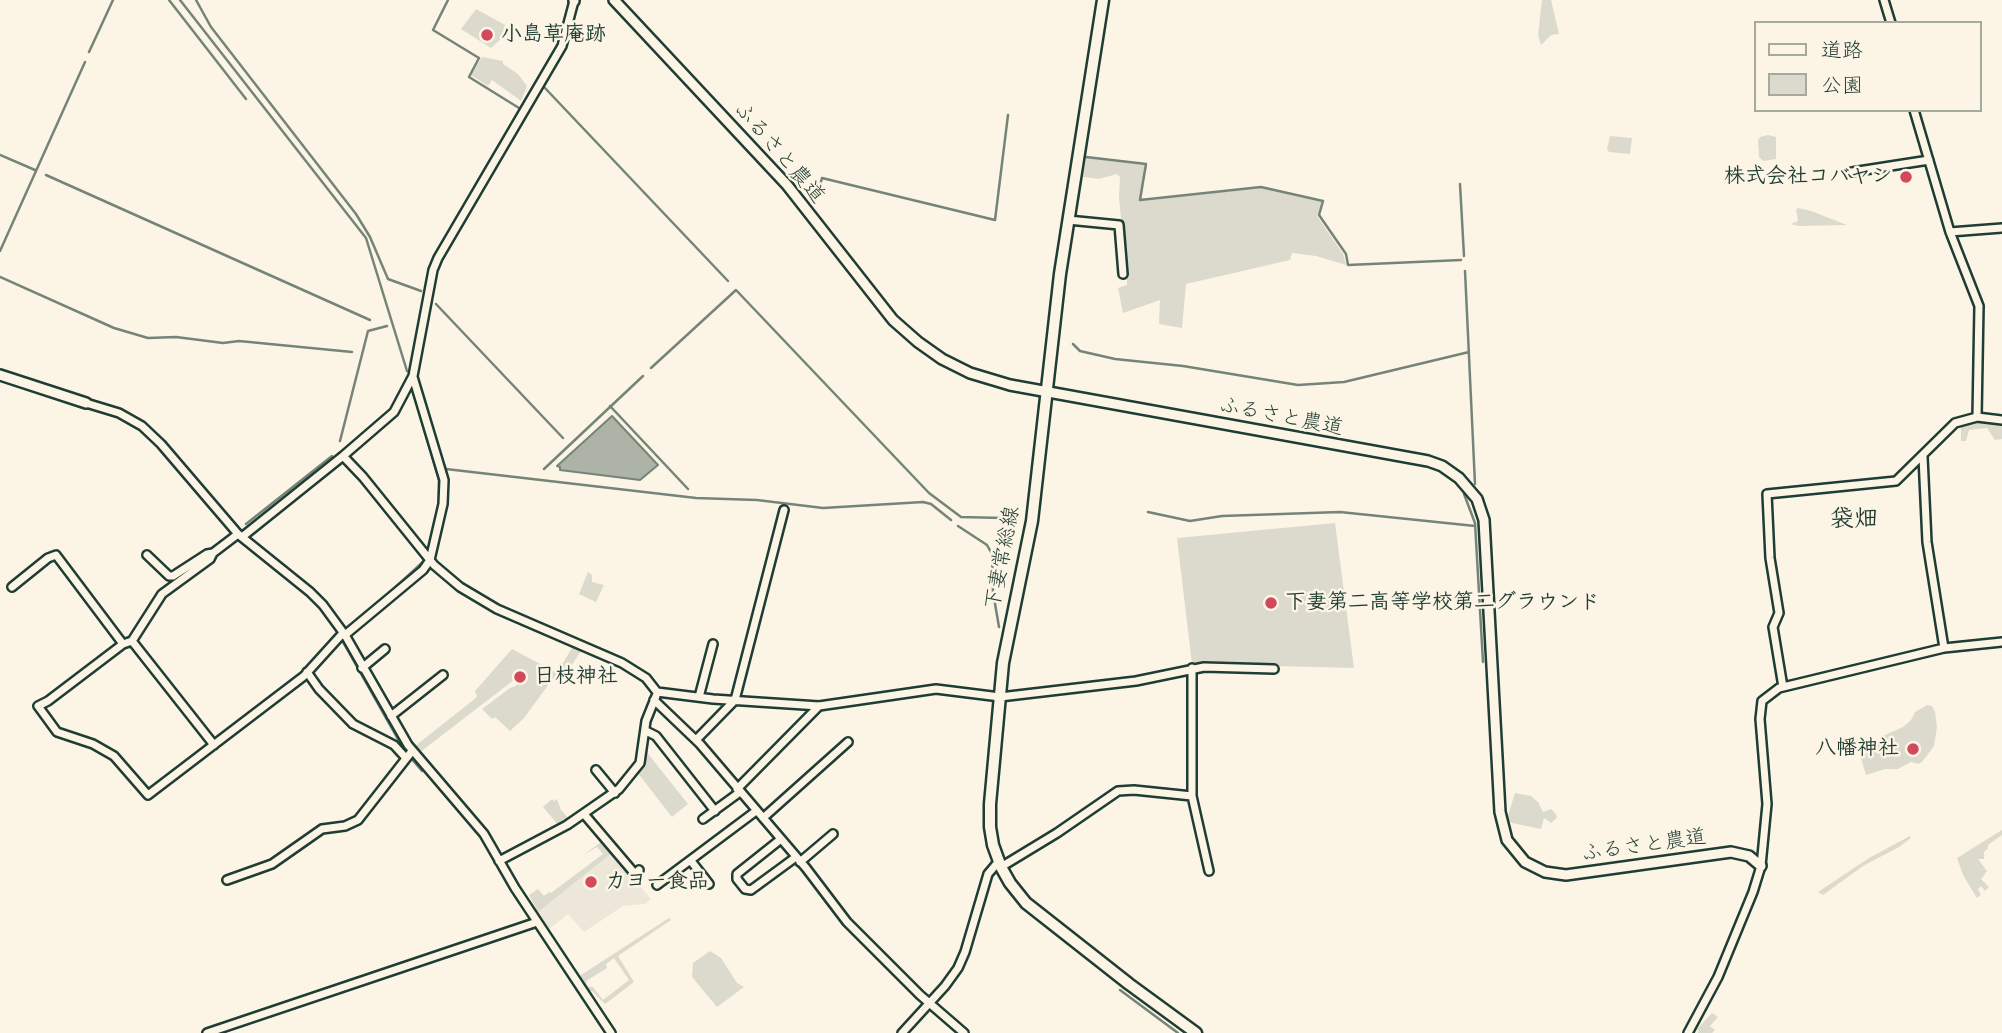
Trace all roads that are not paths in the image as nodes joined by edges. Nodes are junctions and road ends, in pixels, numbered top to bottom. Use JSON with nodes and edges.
{"nodes":[{"id":1,"x":614,"y":0,"type":"edge"},
{"id":2,"x":1103,"y":0,"type":"edge"},
{"id":3,"x":1884,"y":0,"type":"edge"},
{"id":4,"x":574,"y":1,"type":"edge"},
{"id":5,"x":1890,"y":21,"type":"edge"},
{"id":6,"x":1915,"y":112,"type":"edge"},
{"id":7,"x":1929,"y":160,"type":"junction"},
{"id":8,"x":1852,"y":173,"type":"dead end"},
{"id":9,"x":1068,"y":219,"type":"junction"},
{"id":10,"x":2002,"y":228,"type":"edge"},
{"id":11,"x":1951,"y":232,"type":"junction"},
{"id":12,"x":1123,"y":274,"type":"dead end"},
{"id":13,"x":0,"y":375,"type":"edge"},
{"id":14,"x":413,"y":376,"type":"junction"},
{"id":15,"x":1046,"y":392,"type":"junction"},
{"id":16,"x":86,"y":403,"type":"joint"},
{"id":17,"x":1977,"y":417,"type":"junction"},
{"id":18,"x":2002,"y":420,"type":"edge"},
{"id":19,"x":343,"y":456,"type":"junction"},
{"id":20,"x":1923,"y":457,"type":"junction"},
{"id":21,"x":784,"y":510,"type":"dead end"},
{"id":22,"x":240,"y":535,"type":"junction"},
{"id":23,"x":213,"y":553,"type":"junction"},
{"id":24,"x":147,"y":555,"type":"dead end"},
{"id":25,"x":430,"y":561,"type":"junction"},
{"id":26,"x":12,"y":587,"type":"dead end"},
{"id":27,"x":344,"y":634,"type":"junction"},
{"id":28,"x":132,"y":641,"type":"junction"},
{"id":29,"x":2002,"y":642,"type":"edge"},
{"id":30,"x":123,"y":644,"type":"junction"},
{"id":31,"x":713,"y":644,"type":"dead end"},
{"id":32,"x":1944,"y":648,"type":"junction"},
{"id":33,"x":385,"y":649,"type":"dead end"},
{"id":34,"x":362,"y":668,"type":"junction"},
{"id":35,"x":1192,"y":668,"type":"junction"},
{"id":36,"x":1274,"y":669,"type":"dead end"},
{"id":37,"x":307,"y":672,"type":"junction"},
{"id":38,"x":443,"y":675,"type":"dead end"},
{"id":39,"x":1783,"y":687,"type":"junction"},
{"id":40,"x":655,"y":696,"type":"junction"},
{"id":41,"x":1000,"y":696,"type":"junction"},
{"id":42,"x":699,"y":697,"type":"junction"},
{"id":43,"x":735,"y":700,"type":"junction"},
{"id":44,"x":819,"y":706,"type":"junction"},
{"id":45,"x":391,"y":716,"type":"junction"},
{"id":46,"x":646,"y":731,"type":"junction"},
{"id":47,"x":696,"y":740,"type":"junction"},
{"id":48,"x":848,"y":742,"type":"dead end"},
{"id":49,"x":214,"y":745,"type":"junction"},
{"id":50,"x":408,"y":754,"type":"junction"},
{"id":51,"x":596,"y":770,"type":"dead end"},
{"id":52,"x":739,"y":790,"type":"junction"},
{"id":53,"x":615,"y":793,"type":"junction"},
{"id":54,"x":1192,"y":796,"type":"junction"},
{"id":55,"x":715,"y":811,"type":"junction"},
{"id":56,"x":756,"y":811,"type":"junction"},
{"id":57,"x":584,"y":814,"type":"junction"},
{"id":58,"x":762,"y":818,"type":"junction"},
{"id":59,"x":703,"y":819,"type":"dead end"},
{"id":60,"x":833,"y":834,"type":"dead end"},
{"id":61,"x":780,"y":839,"type":"junction"},
{"id":62,"x":798,"y":859,"type":"junction"},
{"id":63,"x":499,"y":861,"type":"junction"},
{"id":64,"x":691,"y":861,"type":"junction"},
{"id":65,"x":1000,"y":864,"type":"junction"},
{"id":66,"x":1761,"y":866,"type":"junction"},
{"id":67,"x":639,"y":870,"type":"dead end"},
{"id":68,"x":1209,"y":871,"type":"dead end"},
{"id":69,"x":227,"y":880,"type":"dead end"},
{"id":70,"x":709,"y":884,"type":"dead end"},
{"id":71,"x":657,"y":885,"type":"dead end"},
{"id":72,"x":537,"y":922,"type":"junction"},
{"id":73,"x":929,"y":1003,"type":"junction"},
{"id":74,"x":207,"y":1033,"type":"edge"},
{"id":75,"x":611,"y":1033,"type":"edge"},
{"id":76,"x":902,"y":1033,"type":"edge"},
{"id":77,"x":964,"y":1033,"type":"edge"},
{"id":78,"x":1196,"y":1033,"type":"edge"},
{"id":79,"x":1688,"y":1033,"type":"edge"}],
"edges":[{"from":1,"to":15,"type":"street","name":"ふるさと農道"},
{"from":2,"to":9,"type":"main road","name":"下妻常総線"},
{"from":3,"to":5,"type":"street"},
{"from":4,"to":14,"type":"street"},
{"from":6,"to":7,"type":"street"},
{"from":7,"to":8,"type":"street"},
{"from":7,"to":11,"type":"street"},
{"from":9,"to":12,"type":"street"},
{"from":9,"to":15,"type":"main road","name":"下妻常総線"},
{"from":10,"to":11,"type":"street"},
{"from":11,"to":17,"type":"street"},
{"from":13,"to":16,"type":"street"},
{"from":14,"to":19,"type":"street"},
{"from":14,"to":25,"type":"street"},
{"from":15,"to":41,"type":"main road","name":"下妻常総線"},
{"from":15,"to":66,"type":"street","name":"ふるさと農道"},
{"from":16,"to":22,"type":"street"},
{"from":17,"to":18,"type":"street"},
{"from":17,"to":20,"type":"street"},
{"from":19,"to":22,"type":"street"},
{"from":19,"to":25,"type":"street"},
{"from":20,"to":32,"type":"street"},
{"from":20,"to":39,"type":"street"},
{"from":21,"to":43,"type":"street"},
{"from":22,"to":23,"type":"street"},
{"from":22,"to":27,"type":"street"},
{"from":23,"to":24,"type":"street"},
{"from":23,"to":28,"type":"street"},
{"from":25,"to":27,"type":"street"},
{"from":25,"to":40,"type":"street"},
{"from":26,"to":30,"type":"street"},
{"from":27,"to":34,"type":"street"},
{"from":27,"to":37,"type":"street"},
{"from":28,"to":30,"type":"street"},
{"from":28,"to":49,"type":"street"},
{"from":29,"to":32,"type":"street"},
{"from":30,"to":49,"type":"street"},
{"from":31,"to":42,"type":"street"},
{"from":32,"to":39,"type":"street"},
{"from":33,"to":34,"type":"street"},
{"from":34,"to":45,"type":"street"},
{"from":35,"to":36,"type":"street"},
{"from":35,"to":41,"type":"street"},
{"from":35,"to":54,"type":"street"},
{"from":37,"to":49,"type":"street"},
{"from":37,"to":50,"type":"street"},
{"from":38,"to":45,"type":"street"},
{"from":39,"to":66,"type":"street"},
{"from":40,"to":42,"type":"street"},
{"from":40,"to":46,"type":"street"},
{"from":40,"to":47,"type":"street"},
{"from":41,"to":44,"type":"street"},
{"from":41,"to":65,"type":"main road","name":"下妻常総線"},
{"from":42,"to":43,"type":"street"},
{"from":43,"to":44,"type":"street"},
{"from":43,"to":47,"type":"street"},
{"from":44,"to":52,"type":"street"},
{"from":45,"to":50,"type":"street"},
{"from":46,"to":53,"type":"street"},
{"from":46,"to":55,"type":"street"},
{"from":47,"to":52,"type":"street"},
{"from":48,"to":58,"type":"street"},
{"from":50,"to":63,"type":"street"},
{"from":50,"to":69,"type":"street"},
{"from":51,"to":53,"type":"street"},
{"from":52,"to":55,"type":"street"},
{"from":52,"to":56,"type":"street"},
{"from":53,"to":57,"type":"street"},
{"from":54,"to":65,"type":"street"},
{"from":54,"to":68,"type":"street"},
{"from":55,"to":59,"type":"street"},
{"from":56,"to":58,"type":"street"},
{"from":56,"to":64,"type":"street"},
{"from":57,"to":63,"type":"street"},
{"from":57,"to":67,"type":"street"},
{"from":58,"to":61,"type":"street"},
{"from":60,"to":62,"type":"street"},
{"from":61,"to":62,"type":"street"},
{"from":61,"to":62,"type":"street"},
{"from":62,"to":73,"type":"street"},
{"from":63,"to":72,"type":"street"},
{"from":64,"to":70,"type":"street"},
{"from":64,"to":71,"type":"street"},
{"from":65,"to":73,"type":"street"},
{"from":65,"to":78,"type":"main road","name":"下妻常総線"},
{"from":66,"to":79,"type":"street"},
{"from":72,"to":74,"type":"street"},
{"from":72,"to":75,"type":"street"},
{"from":73,"to":76,"type":"street"},
{"from":73,"to":77,"type":"street"}]}
